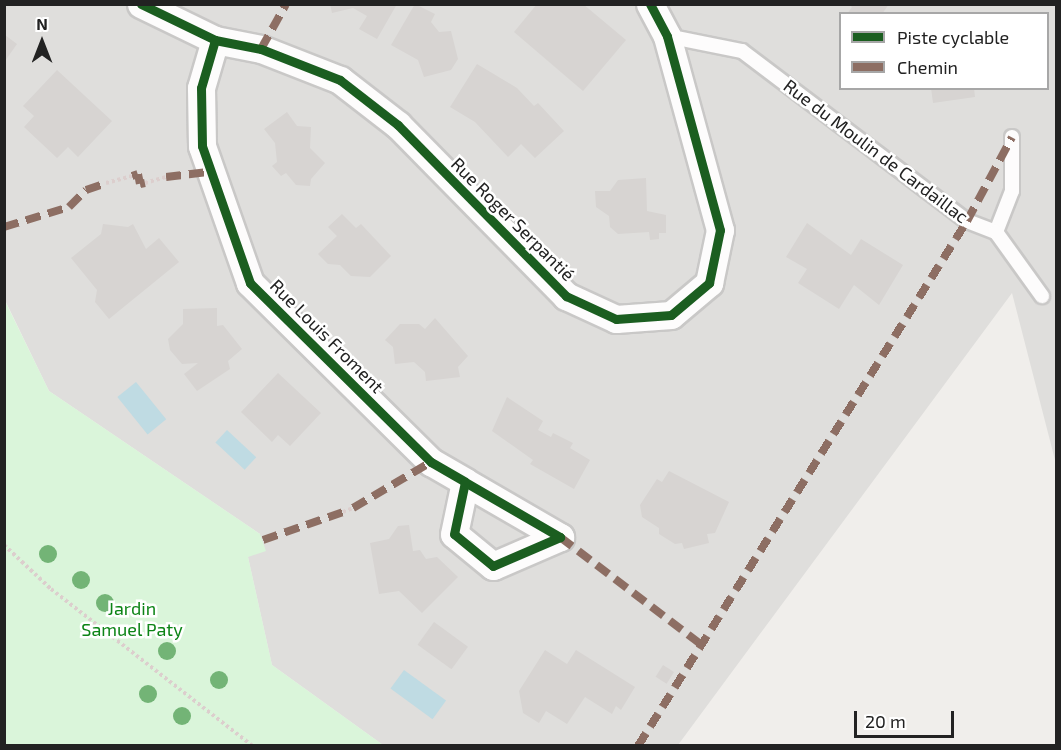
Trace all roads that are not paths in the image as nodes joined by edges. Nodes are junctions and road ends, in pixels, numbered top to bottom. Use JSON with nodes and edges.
{"nodes":[{"id":1,"x":141,"y":4,"type":"edge"},
{"id":2,"x":650,"y":4,"type":"edge"},
{"id":3,"x":667,"y":36,"type":"junction"},
{"id":4,"x":215,"y":40,"type":"junction"},
{"id":5,"x":1012,"y":137,"type":"dead end"},
{"id":6,"x":996,"y":232,"type":"junction"},
{"id":7,"x":1042,"y":296,"type":"dead end"},
{"id":8,"x":465,"y":482,"type":"dead end"}],
"edges":[{"from":1,"to":4,"type":"street","name":"Rue Roger Serpantié"},
{"from":2,"to":3,"type":"street","name":"Rue Roger Serpantié"},
{"from":3,"to":4,"type":"street","name":"Rue Roger Serpantié"},
{"from":3,"to":6,"type":"lane","name":"Rue du Moulin de Cardaillac"},
{"from":4,"to":8,"type":"street","name":"Rue Louis Froment"},
{"from":5,"to":6,"type":"lane"},
{"from":6,"to":7,"type":"lane"}]}
